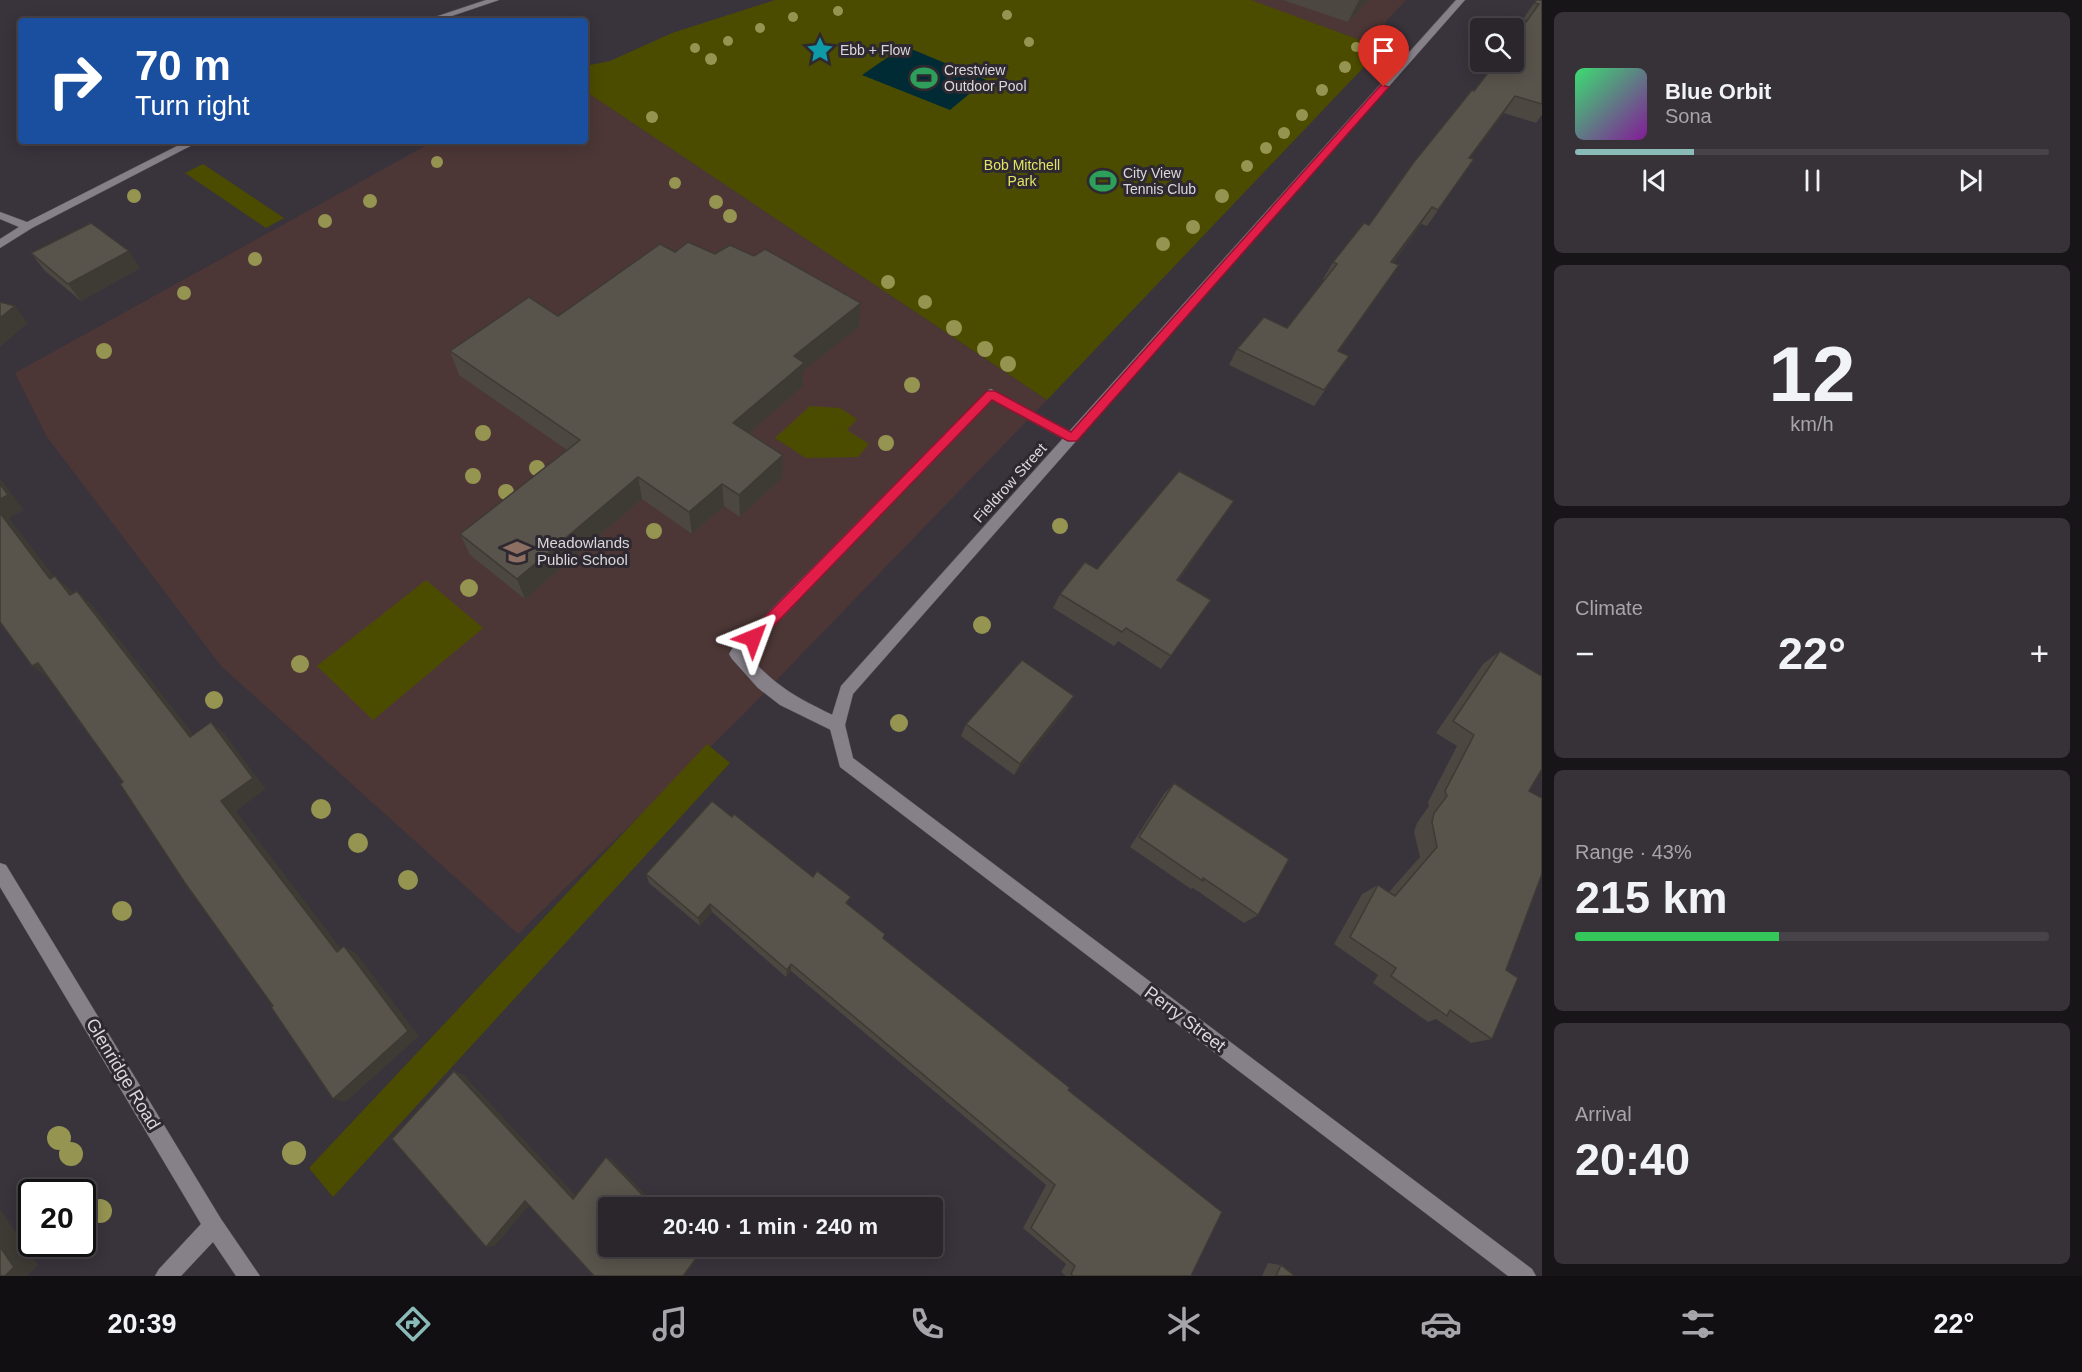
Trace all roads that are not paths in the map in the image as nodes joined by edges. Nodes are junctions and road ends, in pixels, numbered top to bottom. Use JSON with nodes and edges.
{"nodes":[{"id":1,"x":495,"y":0,"type":"edge"},
{"id":2,"x":1461,"y":0,"type":"edge"},
{"id":3,"x":438,"y":18,"type":"edge"},
{"id":4,"x":189,"y":144,"type":"edge"},
{"id":5,"x":0,"y":215,"type":"edge"},
{"id":6,"x":28,"y":226,"type":"junction"},
{"id":7,"x":0,"y":244,"type":"edge"},
{"id":8,"x":1072,"y":438,"type":"junction"},
{"id":9,"x":837,"y":725,"type":"junction"},
{"id":10,"x":846,"y":762,"type":"joint"},
{"id":11,"x":0,"y":871,"type":"edge"},
{"id":12,"x":214,"y":1226,"type":"junction"},
{"id":13,"x":166,"y":1276,"type":"edge"},
{"id":14,"x":249,"y":1276,"type":"edge"},
{"id":15,"x":1525,"y":1276,"type":"edge"}],
"edges":[{"from":1,"to":3,"type":"street"},
{"from":2,"to":8,"type":"street","name":"Fieldrow Street"},
{"from":4,"to":6,"type":"street"},
{"from":5,"to":6,"type":"street"},
{"from":6,"to":7,"type":"street"},
{"from":8,"to":9,"type":"street","name":"Fieldrow Street"},
{"from":8,"to":9,"type":"street"},
{"from":9,"to":10,"type":"street","name":"Fieldrow Street"},
{"from":10,"to":15,"type":"street","name":"Perry Street"},
{"from":11,"to":12,"type":"street","name":"Glenridge Road"},
{"from":12,"to":13,"type":"street"},
{"from":12,"to":14,"type":"street","name":"Glenridge Road"}]}
